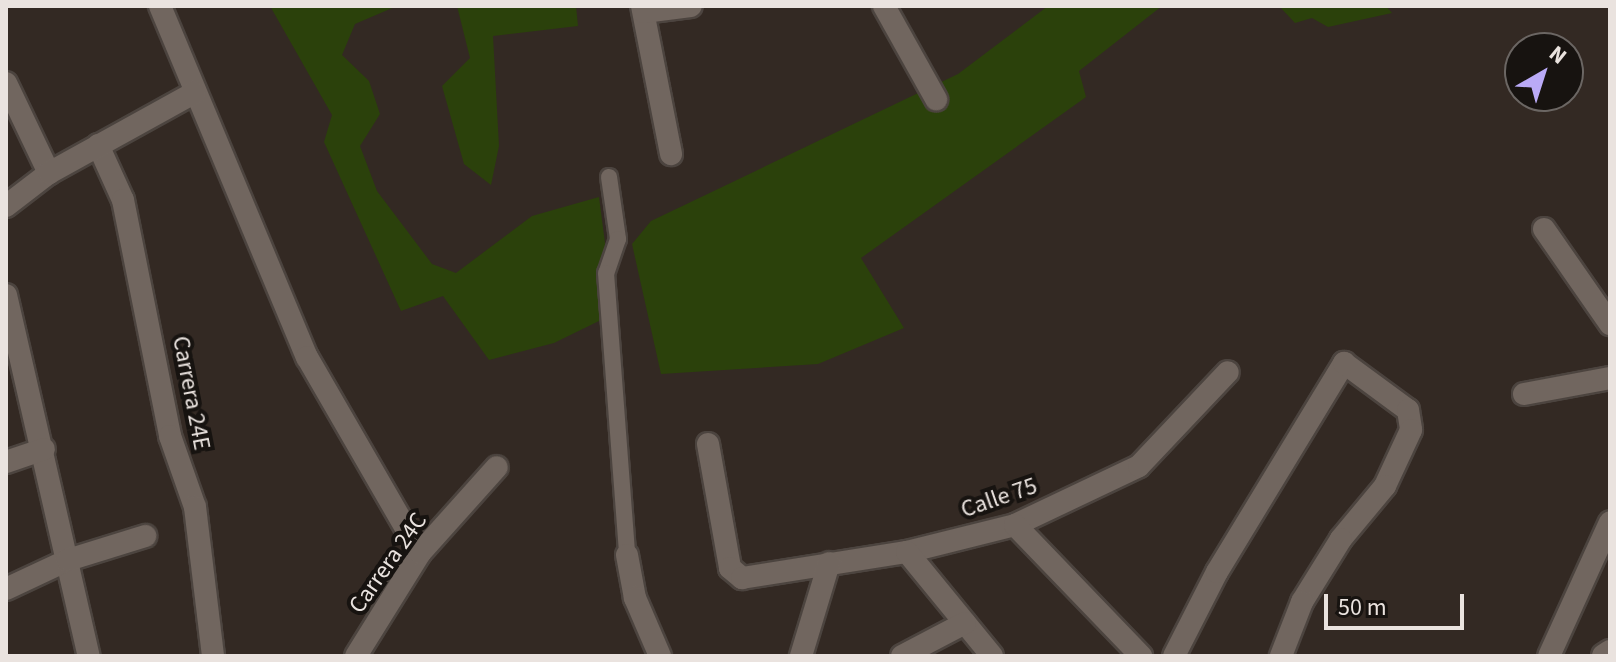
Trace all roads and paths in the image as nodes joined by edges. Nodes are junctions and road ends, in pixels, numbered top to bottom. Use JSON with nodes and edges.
{"nodes":[{"id":1,"x":160,"y":6,"type":"edge"},
{"id":2,"x":691,"y":6,"type":"edge"},
{"id":3,"x":884,"y":6,"type":"edge"},
{"id":4,"x":643,"y":9,"type":"edge"},
{"id":5,"x":6,"y":83,"type":"edge"},
{"id":6,"x":194,"y":93,"type":"junction"},
{"id":7,"x":936,"y":99,"type":"dead end"},
{"id":8,"x":98,"y":145,"type":"junction"},
{"id":9,"x":671,"y":154,"type":"dead end"},
{"id":10,"x":49,"y":173,"type":"junction"},
{"id":11,"x":609,"y":177,"type":"dead end"},
{"id":12,"x":6,"y":206,"type":"edge"},
{"id":13,"x":1544,"y":229,"type":"dead end"},
{"id":14,"x":6,"y":295,"type":"edge"},
{"id":15,"x":1610,"y":324,"type":"edge"},
{"id":16,"x":1228,"y":372,"type":"dead end"},
{"id":17,"x":1610,"y":378,"type":"edge"},
{"id":18,"x":1524,"y":394,"type":"dead end"},
{"id":19,"x":708,"y":444,"type":"dead end"},
{"id":20,"x":44,"y":449,"type":"junction"},
{"id":21,"x":6,"y":462,"type":"edge"},
{"id":22,"x":497,"y":467,"type":"dead end"},
{"id":23,"x":1610,"y":522,"type":"edge"},
{"id":24,"x":1015,"y":525,"type":"junction"},
{"id":25,"x":145,"y":536,"type":"dead end"},
{"id":26,"x":907,"y":552,"type":"junction"},
{"id":27,"x":420,"y":553,"type":"junction"},
{"id":28,"x":627,"y":555,"type":"joint"},
{"id":29,"x":68,"y":560,"type":"junction"},
{"id":30,"x":829,"y":563,"type":"junction"},
{"id":31,"x":6,"y":589,"type":"edge"},
{"id":32,"x":965,"y":623,"type":"junction"},
{"id":33,"x":1610,"y":652,"type":"edge"},
{"id":34,"x":89,"y":656,"type":"edge"},
{"id":35,"x":213,"y":656,"type":"edge"},
{"id":36,"x":356,"y":656,"type":"edge"},
{"id":37,"x":660,"y":656,"type":"edge"},
{"id":38,"x":801,"y":656,"type":"edge"},
{"id":39,"x":902,"y":656,"type":"edge"},
{"id":40,"x":992,"y":656,"type":"edge"},
{"id":41,"x":1141,"y":656,"type":"edge"},
{"id":42,"x":1174,"y":656,"type":"edge"},
{"id":43,"x":1281,"y":656,"type":"edge"},
{"id":44,"x":1549,"y":656,"type":"edge"},
{"id":45,"x":1604,"y":656,"type":"edge"}],
"edges":[{"from":1,"to":6,"type":"street"},
{"from":2,"to":4,"type":"street"},
{"from":3,"to":7,"type":"street"},
{"from":4,"to":9,"type":"street"},
{"from":5,"to":10,"type":"street"},
{"from":6,"to":8,"type":"street"},
{"from":6,"to":27,"type":"street"},
{"from":8,"to":10,"type":"street"},
{"from":8,"to":35,"type":"street","name":"Carrera 24E"},
{"from":10,"to":12,"type":"street"},
{"from":11,"to":28,"type":"street"},
{"from":13,"to":15,"type":"street"},
{"from":14,"to":20,"type":"street"},
{"from":16,"to":24,"type":"street","name":"Calle 75"},
{"from":17,"to":18,"type":"street"},
{"from":19,"to":30,"type":"street","name":"Calle 75"},
{"from":20,"to":21,"type":"street"},
{"from":20,"to":29,"type":"street"},
{"from":22,"to":27,"type":"street","name":"Carrera 24C"},
{"from":23,"to":44,"type":"street"},
{"from":24,"to":26,"type":"street","name":"Calle 75"},
{"from":24,"to":41,"type":"street"},
{"from":25,"to":29,"type":"street"},
{"from":26,"to":30,"type":"street","name":"Calle 75"},
{"from":26,"to":32,"type":"street"},
{"from":27,"to":36,"type":"street","name":"Carrera 24C"},
{"from":28,"to":37,"type":"street"},
{"from":29,"to":31,"type":"street"},
{"from":29,"to":34,"type":"street"},
{"from":30,"to":38,"type":"street"},
{"from":32,"to":39,"type":"street"},
{"from":32,"to":40,"type":"street"},
{"from":33,"to":45,"type":"main road"},
{"from":42,"to":43,"type":"street"}]}
